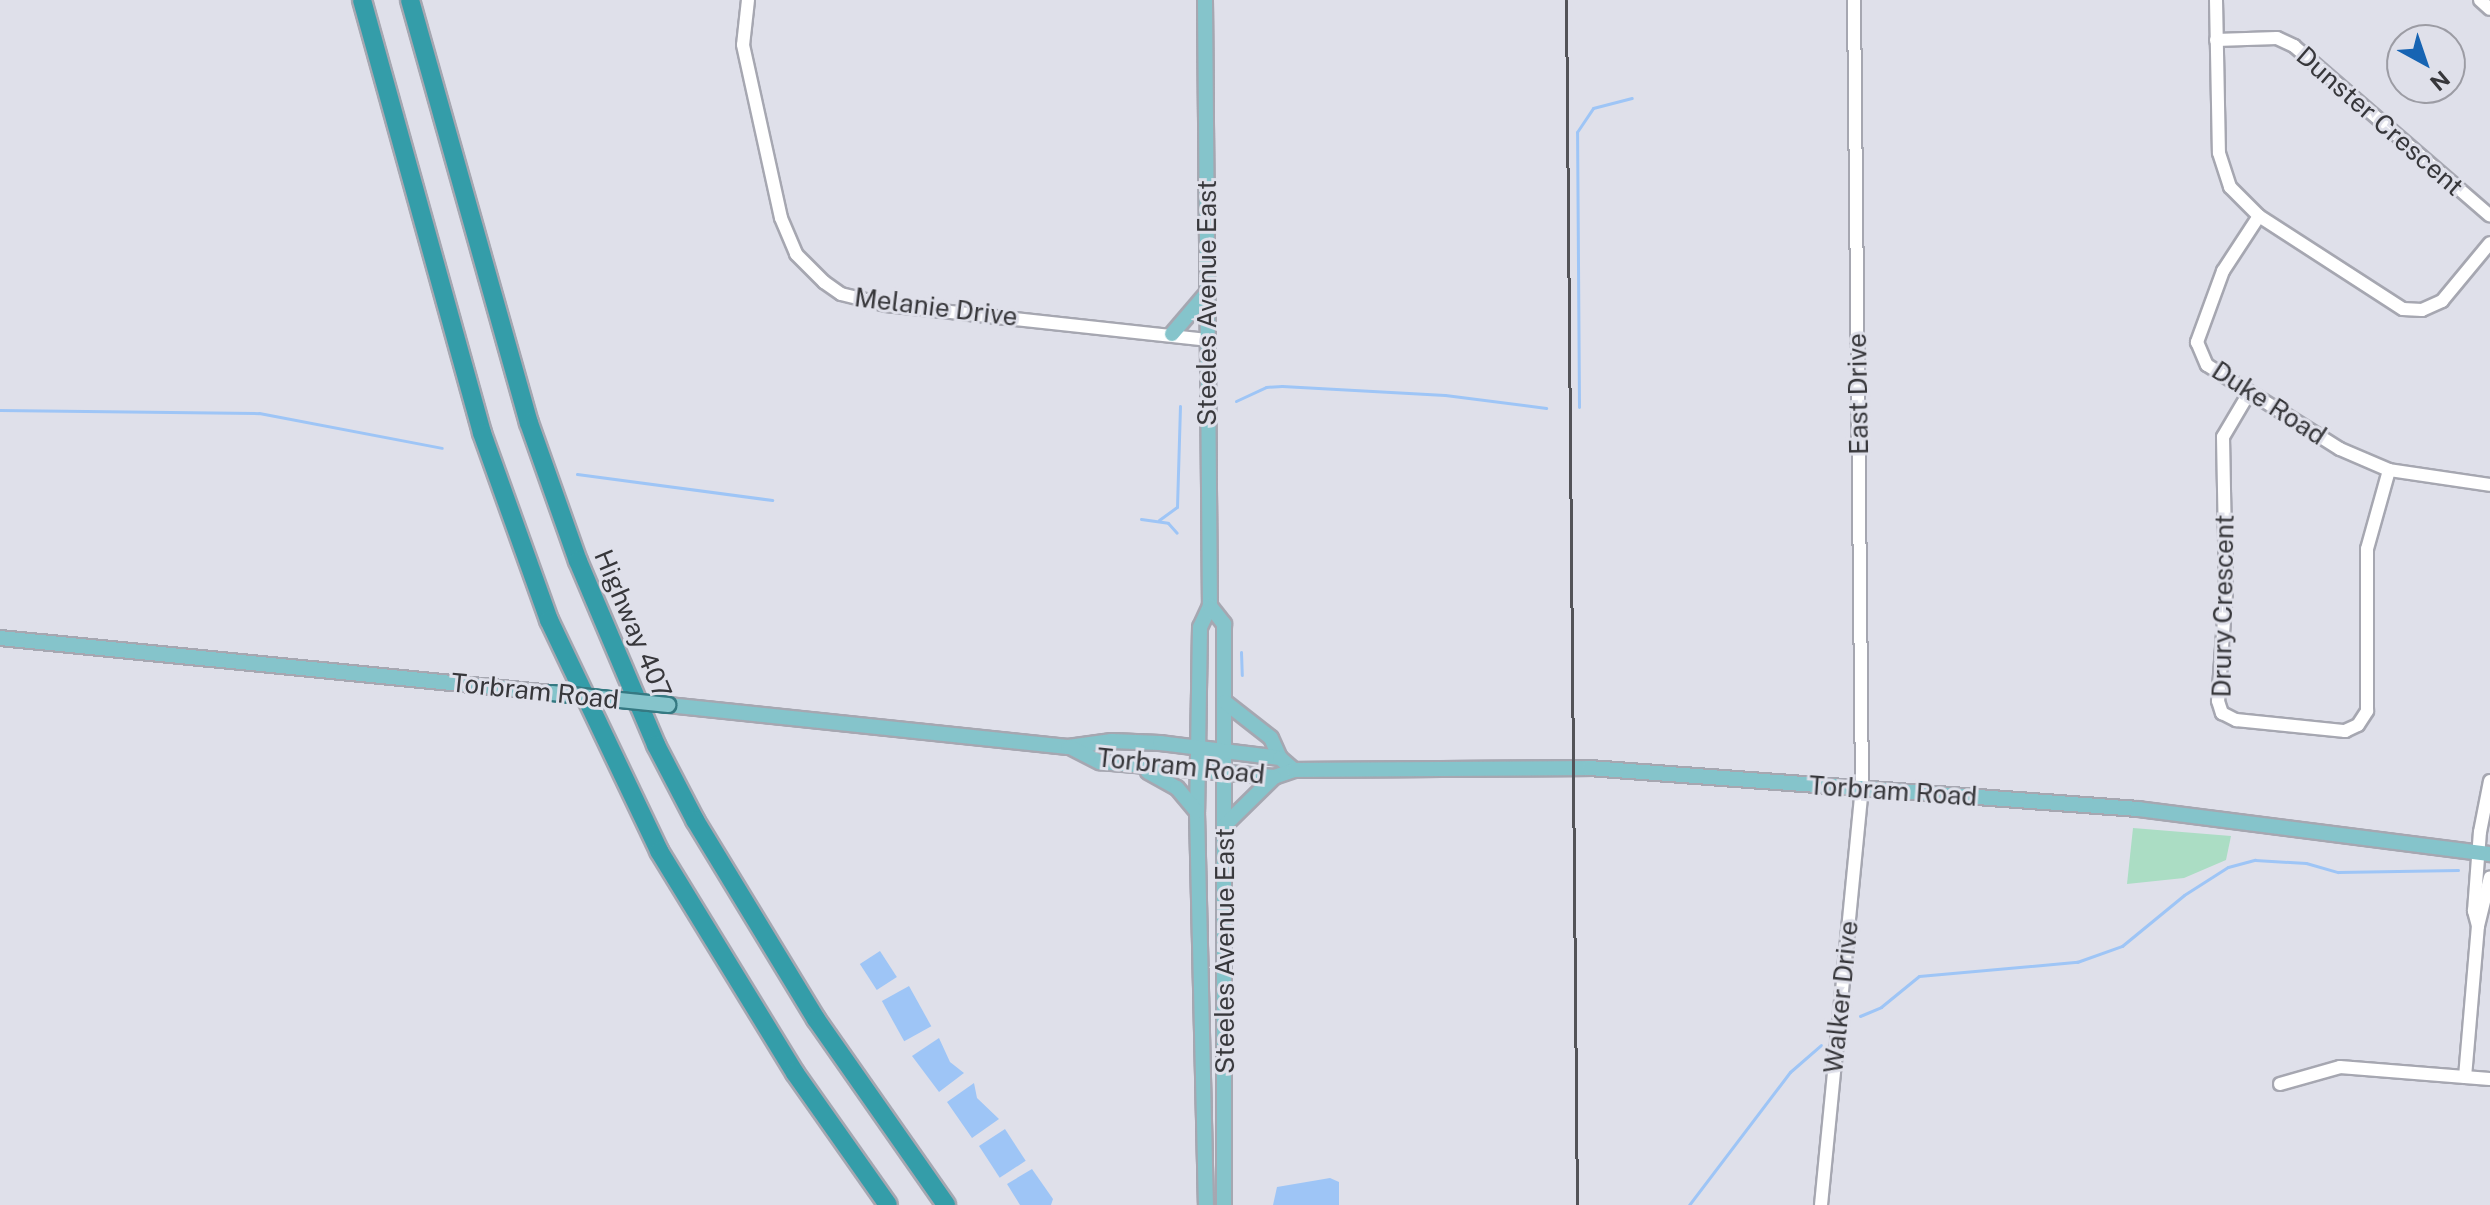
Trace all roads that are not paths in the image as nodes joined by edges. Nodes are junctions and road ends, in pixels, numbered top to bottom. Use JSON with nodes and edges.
{"nodes":[{"id":1,"x":362,"y":0,"type":"edge"},
{"id":2,"x":410,"y":0,"type":"edge"},
{"id":3,"x":748,"y":0,"type":"edge"},
{"id":4,"x":1205,"y":0,"type":"edge"},
{"id":5,"x":1854,"y":0,"type":"edge"},
{"id":6,"x":2216,"y":0,"type":"edge"},
{"id":7,"x":2480,"y":0,"type":"edge"},
{"id":8,"x":2490,"y":9,"type":"edge"},
{"id":9,"x":2216,"y":40,"type":"junction"},
{"id":10,"x":2259,"y":216,"type":"junction"},
{"id":11,"x":2490,"y":216,"type":"edge"},
{"id":12,"x":2490,"y":243,"type":"edge"},
{"id":13,"x":1207,"y":293,"type":"junction"},
{"id":14,"x":1172,"y":334,"type":"junction"},
{"id":15,"x":1207,"y":340,"type":"junction"},
{"id":16,"x":2249,"y":393,"type":"junction"},
{"id":17,"x":2389,"y":470,"type":"junction"},
{"id":18,"x":2489,"y":483,"type":"edge"},
{"id":19,"x":1210,"y":606,"type":"junction"},
{"id":20,"x":0,"y":638,"type":"edge"},
{"id":21,"x":1225,"y":702,"type":"junction"},
{"id":22,"x":1070,"y":747,"type":"junction"},
{"id":23,"x":1199,"y":748,"type":"junction"},
{"id":24,"x":1225,"y":751,"type":"junction"},
{"id":25,"x":1280,"y":758,"type":"junction"},
{"id":26,"x":1132,"y":766,"type":"junction"},
{"id":27,"x":1294,"y":770,"type":"junction"},
{"id":28,"x":1198,"y":771,"type":"junction"},
{"id":29,"x":1225,"y":773,"type":"junction"},
{"id":30,"x":1274,"y":777,"type":"junction"},
{"id":31,"x":2490,"y":781,"type":"edge"},
{"id":32,"x":1862,"y":789,"type":"junction"},
{"id":33,"x":1197,"y":812,"type":"junction"},
{"id":34,"x":1224,"y":826,"type":"junction"},
{"id":35,"x":2484,"y":854,"type":"edge"},
{"id":36,"x":2490,"y":877,"type":"edge"},
{"id":37,"x":2478,"y":926,"type":"junction"},
{"id":38,"x":2465,"y":1077,"type":"junction"},
{"id":39,"x":2490,"y":1079,"type":"edge"},
{"id":40,"x":2280,"y":1084,"type":"dead end"},
{"id":41,"x":888,"y":1205,"type":"edge"},
{"id":42,"x":946,"y":1205,"type":"edge"},
{"id":43,"x":1206,"y":1205,"type":"edge"},
{"id":44,"x":1224,"y":1205,"type":"edge"},
{"id":45,"x":1821,"y":1205,"type":"edge"}],
"edges":[{"from":1,"to":41,"type":"highway"},
{"from":2,"to":42,"type":"highway","name":"Highway 407"},
{"from":3,"to":14,"type":"street","name":"Melanie Drive"},
{"from":4,"to":13,"type":"main road","name":"Steeles Avenue East"},
{"from":5,"to":32,"type":"street","name":"East Drive"},
{"from":6,"to":9,"type":"street"},
{"from":7,"to":8,"type":"street"},
{"from":9,"to":10,"type":"street"},
{"from":9,"to":11,"type":"street","name":"Dunster Crescent"},
{"from":10,"to":12,"type":"street"},
{"from":10,"to":16,"type":"street","name":"Duke Road"},
{"from":13,"to":14,"type":"main road"},
{"from":13,"to":15,"type":"main road","name":"Steeles Avenue East"},
{"from":14,"to":15,"type":"street","name":"Melanie Drive"},
{"from":15,"to":19,"type":"main road","name":"Steeles Avenue East"},
{"from":16,"to":17,"type":"street","name":"Duke Road"},
{"from":16,"to":17,"type":"street","name":"Drury Crescent"},
{"from":17,"to":18,"type":"street","name":"Duke Road"},
{"from":19,"to":21,"type":"main road","name":"Steeles Avenue East"},
{"from":19,"to":23,"type":"main road","name":"Steeles Avenue East"},
{"from":20,"to":22,"type":"main road","name":"Torbram Road","bridge":true},
{"from":21,"to":24,"type":"main road","name":"Steeles Avenue East"},
{"from":21,"to":25,"type":"main road"},
{"from":22,"to":23,"type":"main road","name":"Torbram Road"},
{"from":22,"to":26,"type":"main road","name":"Torbram Road"},
{"from":23,"to":24,"type":"main road","name":"Torbram Road"},
{"from":23,"to":28,"type":"main road","name":"Steeles Avenue East"},
{"from":24,"to":25,"type":"main road","name":"Torbram Road"},
{"from":24,"to":29,"type":"main road","name":"Steeles Avenue East"},
{"from":25,"to":27,"type":"main road","name":"Torbram Road"},
{"from":26,"to":28,"type":"main road","name":"Torbram Road"},
{"from":26,"to":33,"type":"main road"},
{"from":27,"to":30,"type":"main road","name":"Torbram Road"},
{"from":27,"to":32,"type":"main road","name":"Torbram Road"},
{"from":28,"to":29,"type":"main road","name":"Torbram Road"},
{"from":28,"to":33,"type":"main road","name":"Steeles Avenue East"},
{"from":29,"to":30,"type":"main road","name":"Torbram Road"},
{"from":29,"to":34,"type":"main road","name":"Steeles Avenue East"},
{"from":30,"to":34,"type":"main road"},
{"from":31,"to":35,"type":"street"},
{"from":32,"to":35,"type":"main road","name":"Torbram Road"},
{"from":32,"to":45,"type":"street","name":"Walker Drive"},
{"from":33,"to":43,"type":"main road","name":"Steeles Avenue East"},
{"from":34,"to":44,"type":"main road","name":"Steeles Avenue East"},
{"from":35,"to":37,"type":"street"},
{"from":36,"to":37,"type":"street"},
{"from":37,"to":38,"type":"street"},
{"from":38,"to":39,"type":"street"},
{"from":38,"to":40,"type":"street"}]}
